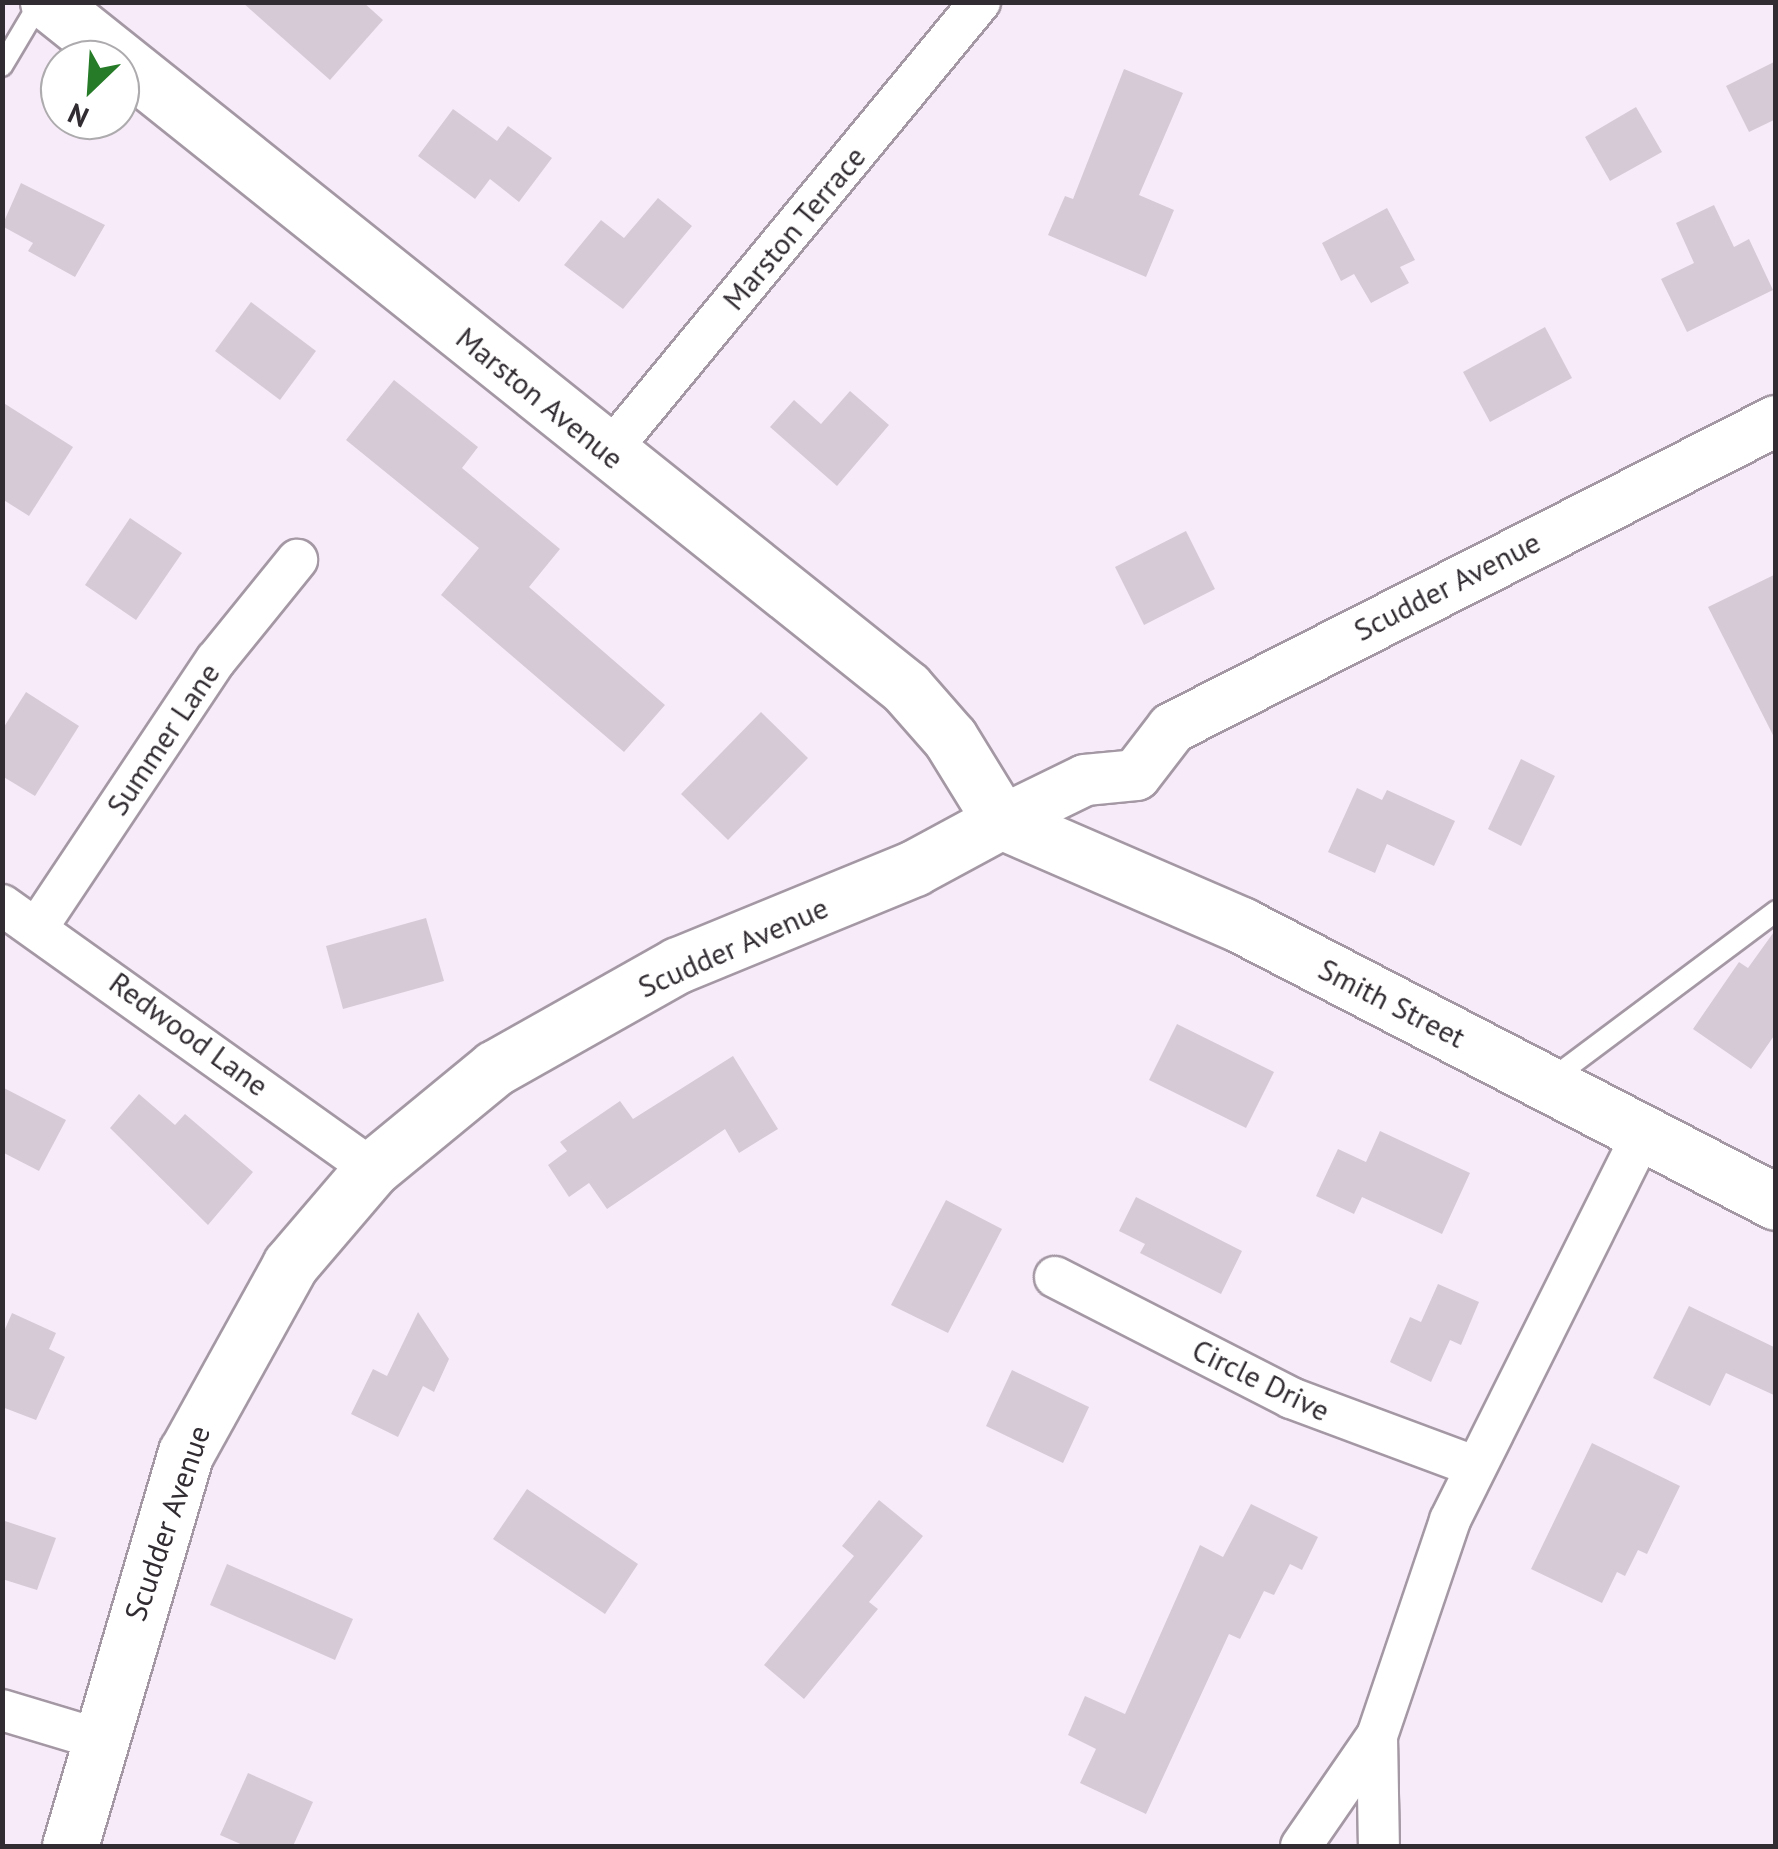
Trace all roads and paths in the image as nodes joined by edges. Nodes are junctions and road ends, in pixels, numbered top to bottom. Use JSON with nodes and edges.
{"nodes":[{"id":1,"x":40,"y":2,"type":"edge"},
{"id":2,"x":48,"y":2,"type":"edge"},
{"id":3,"x":980,"y":2,"type":"edge"},
{"id":4,"x":2,"y":66,"type":"edge"},
{"id":5,"x":1776,"y":421,"type":"edge"},
{"id":6,"x":607,"y":454,"type":"junction"},
{"id":7,"x":297,"y":560,"type":"dead end"},
{"id":8,"x":1001,"y":821,"type":"junction"},
{"id":9,"x":2,"y":904,"type":"edge"},
{"id":10,"x":1776,"y":911,"type":"edge"},
{"id":11,"x":39,"y":925,"type":"junction"},
{"id":12,"x":1547,"y":1082,"type":"junction"},
{"id":13,"x":1643,"y":1133,"type":"junction"},
{"id":14,"x":372,"y":1169,"type":"junction"},
{"id":15,"x":1776,"y":1202,"type":"edge"},
{"id":16,"x":1055,"y":1278,"type":"dead end"},
{"id":17,"x":1474,"y":1466,"type":"junction"},
{"id":18,"x":2,"y":1710,"type":"edge"},
{"id":19,"x":1377,"y":1736,"type":"junction"},
{"id":20,"x":98,"y":1739,"type":"junction"},
{"id":21,"x":70,"y":1846,"type":"edge"},
{"id":22,"x":1301,"y":1846,"type":"edge"},
{"id":23,"x":1378,"y":1846,"type":"edge"}],
"edges":[{"from":1,"to":4,"type":"lane"},
{"from":2,"to":6,"type":"main road","name":"Marston Avenue"},
{"from":3,"to":6,"type":"street","name":"Marston Terrace"},
{"from":5,"to":8,"type":"street","name":"Scudder Avenue"},
{"from":6,"to":8,"type":"main road","name":"Marston Avenue"},
{"from":7,"to":11,"type":"street","name":"Summer Lane"},
{"from":8,"to":12,"type":"main road","name":"Smith Street"},
{"from":8,"to":14,"type":"main road","name":"Scudder Avenue"},
{"from":9,"to":11,"type":"street","name":"Redwood Lane"},
{"from":10,"to":12,"type":"lane"},
{"from":11,"to":14,"type":"street","name":"Redwood Lane"},
{"from":12,"to":13,"type":"main road","name":"Smith Street"},
{"from":13,"to":15,"type":"main road","name":"Smith Street"},
{"from":13,"to":17,"type":"street"},
{"from":14,"to":20,"type":"main road","name":"Scudder Avenue"},
{"from":16,"to":17,"type":"street","name":"Circle Drive"},
{"from":17,"to":19,"type":"street"},
{"from":18,"to":20,"type":"street"},
{"from":19,"to":22,"type":"street"},
{"from":19,"to":23,"type":"street"},
{"from":20,"to":21,"type":"main road","name":"Scudder Avenue"}]}
